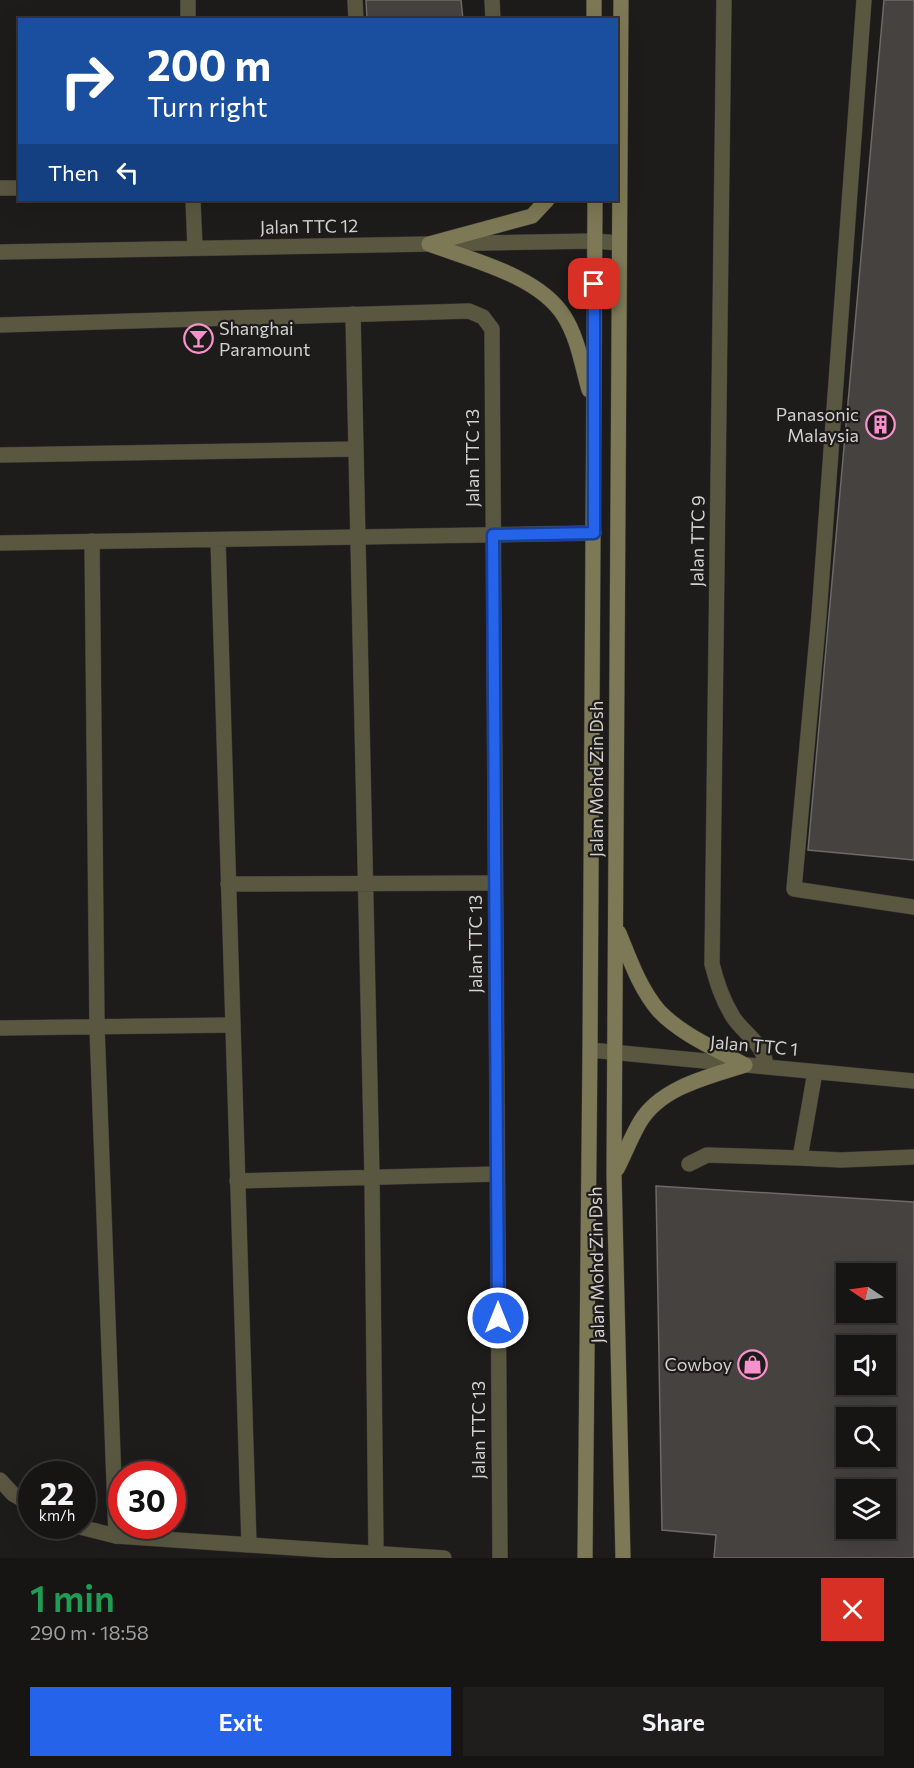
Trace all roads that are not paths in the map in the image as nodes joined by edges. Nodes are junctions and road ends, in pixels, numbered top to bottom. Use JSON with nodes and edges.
{"nodes":[{"id":1,"x":188,"y":0,"type":"edge"},
{"id":2,"x":355,"y":0,"type":"edge"},
{"id":3,"x":492,"y":0,"type":"edge"},
{"id":4,"x":594,"y":0,"type":"edge"},
{"id":5,"x":621,"y":0,"type":"edge"},
{"id":6,"x":724,"y":0,"type":"edge"},
{"id":7,"x":864,"y":0,"type":"edge"},
{"id":8,"x":189,"y":18,"type":"edge"},
{"id":9,"x":356,"y":18,"type":"edge"},
{"id":10,"x":493,"y":18,"type":"edge"},
{"id":11,"x":594,"y":18,"type":"edge"},
{"id":12,"x":0,"y":188,"type":"edge"},
{"id":13,"x":18,"y":188,"type":"edge"},
{"id":14,"x":193,"y":201,"type":"edge"},
{"id":15,"x":546,"y":201,"type":"edge"},
{"id":16,"x":595,"y":201,"type":"edge"},
{"id":17,"x":595,"y":242,"type":"junction"},
{"id":18,"x":619,"y":243,"type":"junction"},
{"id":19,"x":429,"y":244,"type":"junction"},
{"id":20,"x":195,"y":248,"type":"junction"},
{"id":21,"x":0,"y":252,"type":"edge"},
{"id":22,"x":353,"y":314,"type":"junction"},
{"id":23,"x":0,"y":325,"type":"edge"},
{"id":24,"x":594,"y":410,"type":"junction"},
{"id":25,"x":356,"y":449,"type":"junction"},
{"id":26,"x":0,"y":455,"type":"edge"},
{"id":27,"x":594,"y":533,"type":"junction"},
{"id":28,"x":493,"y":535,"type":"junction"},
{"id":29,"x":358,"y":537,"type":"junction"},
{"id":30,"x":218,"y":540,"type":"junction"},
{"id":31,"x":92,"y":541,"type":"junction"},
{"id":32,"x":0,"y":543,"type":"edge"},
{"id":33,"x":364,"y":883,"type":"junction"},
{"id":34,"x":495,"y":883,"type":"junction"},
{"id":35,"x":228,"y":884,"type":"junction"},
{"id":36,"x":914,"y":907,"type":"edge"},
{"id":37,"x":616,"y":926,"type":"junction"},
{"id":38,"x":233,"y":1025,"type":"junction"},
{"id":39,"x":97,"y":1027,"type":"junction"},
{"id":40,"x":0,"y":1028,"type":"edge"},
{"id":41,"x":590,"y":1050,"type":"junction"},
{"id":42,"x":615,"y":1053,"type":"junction"},
{"id":43,"x":745,"y":1065,"type":"junction"},
{"id":44,"x":766,"y":1067,"type":"junction"},
{"id":45,"x":815,"y":1072,"type":"junction"},
{"id":46,"x":914,"y":1081,"type":"edge"},
{"id":47,"x":914,"y":1157,"type":"edge"},
{"id":48,"x":800,"y":1158,"type":"junction"},
{"id":49,"x":689,"y":1164,"type":"dead end"},
{"id":50,"x":497,"y":1174,"type":"junction"},
{"id":51,"x":615,"y":1174,"type":"junction"},
{"id":52,"x":372,"y":1177,"type":"junction"},
{"id":53,"x":237,"y":1181,"type":"junction"},
{"id":54,"x":113,"y":1461,"type":"edge"},
{"id":55,"x":0,"y":1480,"type":"edge"},
{"id":56,"x":18,"y":1497,"type":"edge"},
{"id":57,"x":160,"y":1539,"type":"edge"},
{"id":58,"x":249,"y":1545,"type":"junction"},
{"id":59,"x":376,"y":1553,"type":"junction"},
{"id":60,"x":444,"y":1558,"type":"edge"},
{"id":61,"x":500,"y":1558,"type":"edge"},
{"id":62,"x":585,"y":1558,"type":"edge"},
{"id":63,"x":623,"y":1558,"type":"edge"}],
"edges":[{"from":1,"to":8,"type":"street"},
{"from":2,"to":9,"type":"street"},
{"from":3,"to":10,"type":"street"},
{"from":4,"to":11,"type":"main road"},
{"from":5,"to":18,"type":"main road","name":"Jalan Mohd Zin Dsh"},
{"from":6,"to":44,"type":"street","name":"Jalan TTC 9"},
{"from":7,"to":36,"type":"street"},
{"from":12,"to":13,"type":"street"},
{"from":14,"to":20,"type":"street"},
{"from":15,"to":19,"type":"main road"},
{"from":16,"to":17,"type":"main road","name":"Jalan Mohd Zin Dsh"},
{"from":17,"to":18,"type":"street","name":"Jalan TTC 12"},
{"from":17,"to":19,"type":"street","name":"Jalan TTC 12"},
{"from":17,"to":24,"type":"main road","name":"Jalan Mohd Zin Dsh"},
{"from":18,"to":37,"type":"main road","name":"Jalan Mohd Zin Dsh"},
{"from":19,"to":20,"type":"street","name":"Jalan TTC 12"},
{"from":19,"to":24,"type":"main road"},
{"from":20,"to":21,"type":"street","name":"Jalan TTC 12"},
{"from":22,"to":23,"type":"street"},
{"from":22,"to":25,"type":"street"},
{"from":22,"to":28,"type":"street","name":"Jalan TTC 13"},
{"from":24,"to":27,"type":"main road","name":"Jalan Mohd Zin Dsh"},
{"from":25,"to":26,"type":"street"},
{"from":25,"to":29,"type":"street"},
{"from":27,"to":28,"type":"street"},
{"from":27,"to":41,"type":"main road","name":"Jalan Mohd Zin Dsh"},
{"from":28,"to":29,"type":"street"},
{"from":28,"to":34,"type":"street","name":"Jalan TTC 13"},
{"from":29,"to":30,"type":"street"},
{"from":29,"to":33,"type":"street"},
{"from":30,"to":31,"type":"street"},
{"from":30,"to":35,"type":"street"},
{"from":31,"to":32,"type":"street"},
{"from":31,"to":39,"type":"street"},
{"from":33,"to":34,"type":"street"},
{"from":33,"to":35,"type":"street"},
{"from":33,"to":52,"type":"street"},
{"from":34,"to":50,"type":"street","name":"Jalan TTC 13"},
{"from":35,"to":38,"type":"street"},
{"from":37,"to":42,"type":"main road","name":"Jalan Mohd Zin Dsh"},
{"from":37,"to":43,"type":"main road"},
{"from":38,"to":39,"type":"street"},
{"from":38,"to":53,"type":"street"},
{"from":39,"to":40,"type":"street"},
{"from":39,"to":54,"type":"street"},
{"from":41,"to":42,"type":"street","name":"Jalan TTC 1"},
{"from":41,"to":62,"type":"main road","name":"Jalan Mohd Zin Dsh"},
{"from":42,"to":43,"type":"street","name":"Jalan TTC 1"},
{"from":42,"to":51,"type":"main road","name":"Jalan Mohd Zin Dsh"},
{"from":43,"to":44,"type":"street","name":"Jalan TTC 1"},
{"from":43,"to":51,"type":"main road"},
{"from":44,"to":45,"type":"street","name":"Jalan TTC 1"},
{"from":45,"to":46,"type":"street","name":"Jalan TTC 1"},
{"from":45,"to":48,"type":"street"},
{"from":47,"to":48,"type":"street"},
{"from":48,"to":49,"type":"street"},
{"from":50,"to":52,"type":"street"},
{"from":50,"to":61,"type":"street","name":"Jalan TTC 13"},
{"from":51,"to":63,"type":"main road","name":"Jalan Mohd Zin Dsh"},
{"from":52,"to":53,"type":"street"},
{"from":52,"to":59,"type":"street"},
{"from":53,"to":58,"type":"street"},
{"from":55,"to":56,"type":"street"},
{"from":57,"to":58,"type":"street"},
{"from":58,"to":59,"type":"street"},
{"from":59,"to":60,"type":"street"}]}
